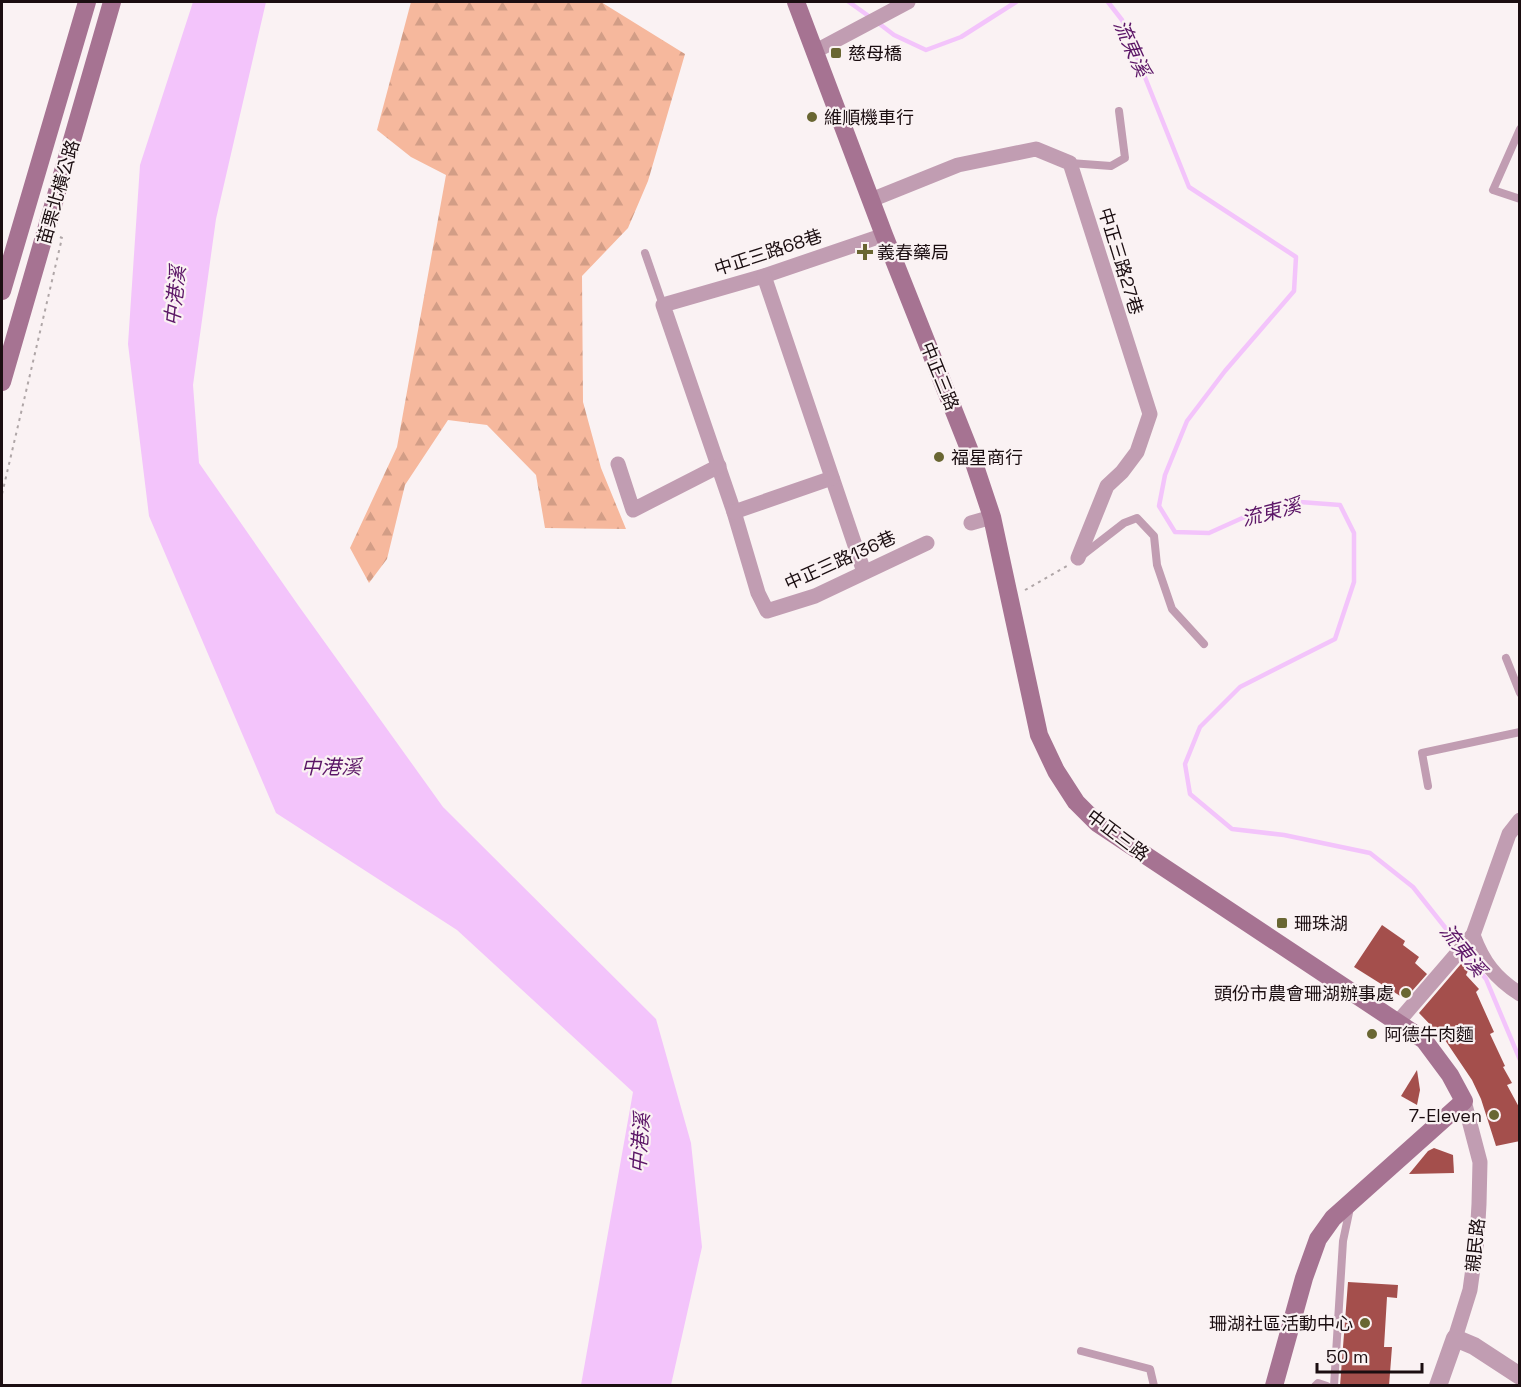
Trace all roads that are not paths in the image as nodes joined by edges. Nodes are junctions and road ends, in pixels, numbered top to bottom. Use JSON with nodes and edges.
{"nodes":[{"id":1,"x":87,"y":2,"type":"edge"},
{"id":2,"x":112,"y":2,"type":"edge"},
{"id":3,"x":796,"y":2,"type":"edge"},
{"id":4,"x":903,"y":4,"type":"edge"},
{"id":5,"x":814,"y":52,"type":"junction"},
{"id":6,"x":1119,"y":111,"type":"dead end"},
{"id":7,"x":1520,"y":129,"type":"edge"},
{"id":8,"x":1070,"y":163,"type":"junction"},
{"id":9,"x":1520,"y":199,"type":"edge"},
{"id":10,"x":871,"y":200,"type":"junction"},
{"id":11,"x":884,"y":235,"type":"junction"},
{"id":12,"x":645,"y":253,"type":"dead end"},
{"id":13,"x":764,"y":276,"type":"junction"},
{"id":14,"x":2,"y":291,"type":"edge"},
{"id":15,"x":663,"y":305,"type":"junction"},
{"id":16,"x":2,"y":382,"type":"edge"},
{"id":17,"x":618,"y":464,"type":"dead end"},
{"id":18,"x":718,"y":466,"type":"junction"},
{"id":19,"x":832,"y":478,"type":"junction"},
{"id":20,"x":734,"y":512,"type":"junction"},
{"id":21,"x":992,"y":517,"type":"junction"},
{"id":22,"x":971,"y":523,"type":"dead end"},
{"id":23,"x":927,"y":543,"type":"dead end"},
{"id":24,"x":1077,"y":558,"type":"joint"},
{"id":25,"x":864,"y":572,"type":"junction"},
{"id":26,"x":1204,"y":644,"type":"dead end"},
{"id":27,"x":1506,"y":658,"type":"dead end"},
{"id":28,"x":1520,"y":693,"type":"edge"},
{"id":29,"x":1520,"y":732,"type":"edge"},
{"id":30,"x":1428,"y":786,"type":"dead end"},
{"id":31,"x":1520,"y":820,"type":"edge"},
{"id":32,"x":1473,"y":935,"type":"junction"},
{"id":33,"x":1520,"y":994,"type":"edge"},
{"id":34,"x":1398,"y":1022,"type":"junction"},
{"id":35,"x":1464,"y":1101,"type":"junction"},
{"id":36,"x":1352,"y":1201,"type":"junction"},
{"id":37,"x":1455,"y":1338,"type":"junction"},
{"id":38,"x":1081,"y":1351,"type":"dead end"},
{"id":39,"x":1520,"y":1376,"type":"edge"},
{"id":40,"x":1154,"y":1386,"type":"edge"},
{"id":41,"x":1274,"y":1386,"type":"edge"},
{"id":42,"x":1315,"y":1386,"type":"edge"},
{"id":43,"x":1327,"y":1386,"type":"edge"},
{"id":44,"x":1334,"y":1386,"type":"edge"},
{"id":45,"x":1438,"y":1386,"type":"edge"}],
"edges":[{"from":1,"to":14,"type":"main road","name":"苗栗北橫公路"},
{"from":2,"to":16,"type":"main road","name":"苗栗北橫公路"},
{"from":3,"to":5,"type":"main road","name":"中正三路"},
{"from":4,"to":5,"type":"street"},
{"from":5,"to":10,"type":"main road","name":"中正三路"},
{"from":6,"to":8,"type":"lane"},
{"from":7,"to":9,"type":"lane"},
{"from":8,"to":10,"type":"street"},
{"from":8,"to":24,"type":"street","name":"中正三路27巷"},
{"from":10,"to":11,"type":"main road","name":"中正三路"},
{"from":11,"to":13,"type":"street","name":"中正三路68巷"},
{"from":11,"to":21,"type":"main road","name":"中正三路"},
{"from":12,"to":15,"type":"lane"},
{"from":13,"to":15,"type":"street","name":"中正三路68巷"},
{"from":13,"to":19,"type":"street"},
{"from":15,"to":18,"type":"street"},
{"from":17,"to":18,"type":"street"},
{"from":18,"to":20,"type":"street"},
{"from":19,"to":20,"type":"street"},
{"from":19,"to":25,"type":"street"},
{"from":20,"to":25,"type":"street","name":"中正三路136巷"},
{"from":21,"to":22,"type":"street"},
{"from":21,"to":34,"type":"main road","name":"中正三路"},
{"from":23,"to":25,"type":"street","name":"中正三路136巷"},
{"from":24,"to":26,"type":"lane"},
{"from":27,"to":28,"type":"lane"},
{"from":29,"to":30,"type":"lane"},
{"from":31,"to":32,"type":"street"},
{"from":32,"to":33,"type":"street"},
{"from":32,"to":34,"type":"street"},
{"from":34,"to":35,"type":"main road","name":"中正三路"},
{"from":35,"to":36,"type":"main road"},
{"from":35,"to":37,"type":"street","name":"親民路"},
{"from":36,"to":41,"type":"main road"},
{"from":36,"to":44,"type":"lane"},
{"from":37,"to":39,"type":"street"},
{"from":37,"to":45,"type":"street","name":"親民路"},
{"from":38,"to":40,"type":"lane"},
{"from":42,"to":43,"type":"lane"}]}
